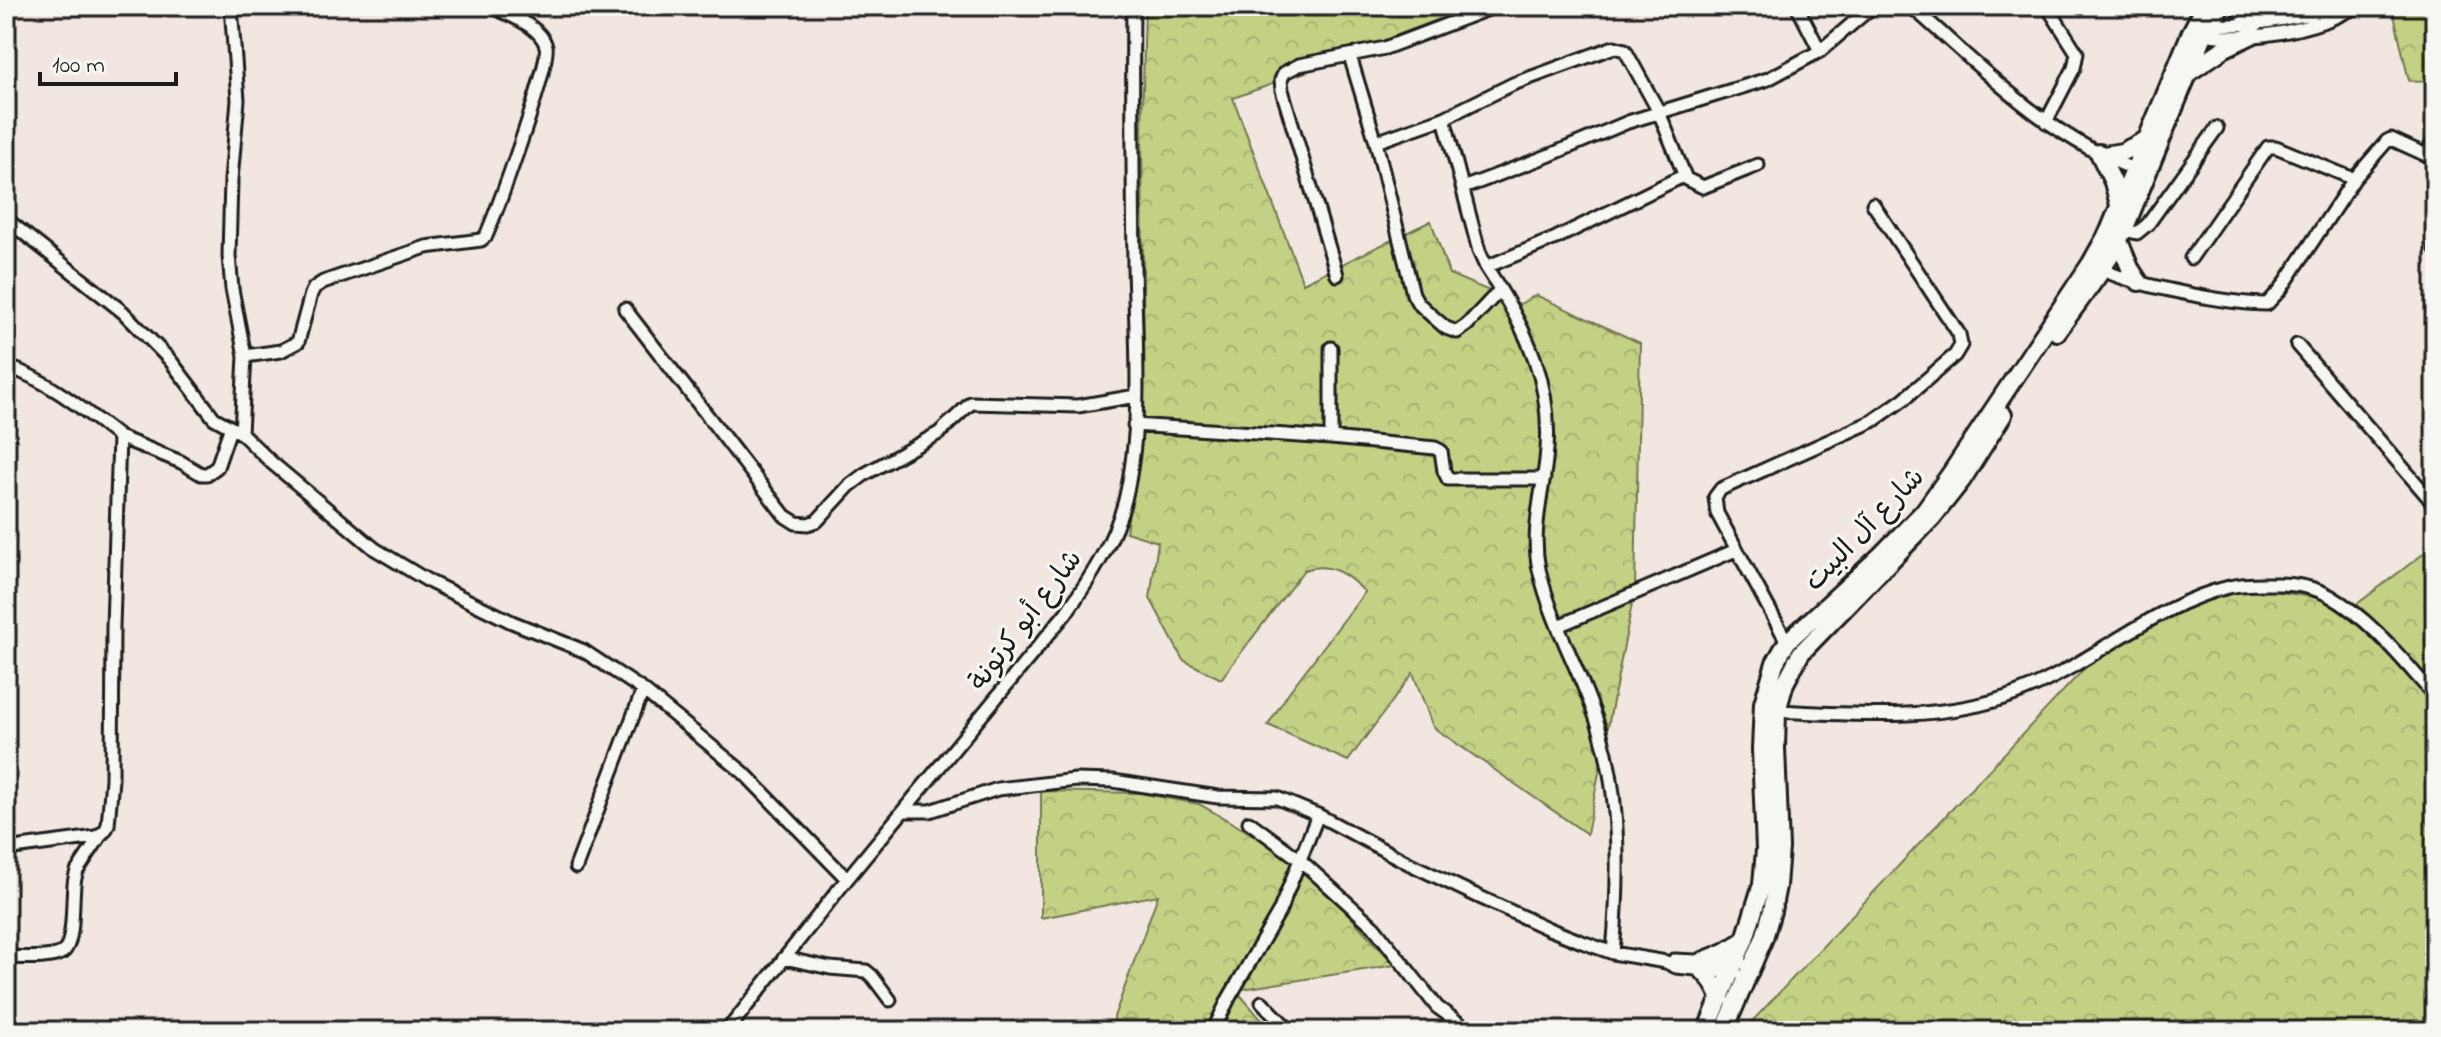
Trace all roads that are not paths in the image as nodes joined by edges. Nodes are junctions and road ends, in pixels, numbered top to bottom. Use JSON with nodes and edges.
{"nodes":[{"id":1,"x":231,"y":6,"type":"edge"},
{"id":2,"x":491,"y":6,"type":"edge"},
{"id":3,"x":1133,"y":6,"type":"edge"},
{"id":4,"x":1496,"y":6,"type":"edge"},
{"id":5,"x":1797,"y":6,"type":"edge"},
{"id":6,"x":1873,"y":6,"type":"edge"},
{"id":7,"x":1911,"y":6,"type":"edge"},
{"id":8,"x":2047,"y":6,"type":"edge"},
{"id":9,"x":2205,"y":6,"type":"edge"},
{"id":10,"x":2221,"y":6,"type":"edge"},
{"id":11,"x":2238,"y":6,"type":"edge"},
{"id":12,"x":2360,"y":6,"type":"edge"},
{"id":13,"x":1474,"y":10,"type":"edge"},
{"id":14,"x":2200,"y":28,"type":"junction"},
{"id":15,"x":2253,"y":29,"type":"junction"},
{"id":16,"x":1820,"y":51,"type":"junction"},
{"id":17,"x":1350,"y":56,"type":"junction"},
{"id":18,"x":2190,"y":71,"type":"junction"},
{"id":19,"x":1659,"y":112,"type":"junction"},
{"id":20,"x":1444,"y":118,"type":"junction"},
{"id":21,"x":2046,"y":122,"type":"junction"},
{"id":22,"x":2217,"y":128,"type":"dead end"},
{"id":23,"x":2435,"y":139,"type":"edge"},
{"id":24,"x":2146,"y":140,"type":"junction"},
{"id":25,"x":1376,"y":142,"type":"junction"},
{"id":26,"x":2101,"y":154,"type":"junction"},
{"id":27,"x":2430,"y":157,"type":"edge"},
{"id":28,"x":1758,"y":165,"type":"dead end"},
{"id":29,"x":2140,"y":172,"type":"junction"},
{"id":30,"x":1683,"y":176,"type":"junction"},
{"id":31,"x":2354,"y":179,"type":"junction"},
{"id":32,"x":1463,"y":188,"type":"junction"},
{"id":33,"x":1873,"y":204,"type":"dead end"},
{"id":34,"x":2119,"y":205,"type":"junction"},
{"id":35,"x":6,"y":219,"type":"edge"},
{"id":36,"x":2122,"y":236,"type":"junction"},
{"id":37,"x":2435,"y":238,"type":"edge"},
{"id":38,"x":2435,"y":248,"type":"edge"},
{"id":39,"x":2191,"y":258,"type":"dead end"},
{"id":40,"x":2096,"y":266,"type":"junction"},
{"id":41,"x":1486,"y":267,"type":"junction"},
{"id":42,"x":1337,"y":275,"type":"dead end"},
{"id":43,"x":2139,"y":282,"type":"junction"},
{"id":44,"x":1500,"y":290,"type":"junction"},
{"id":45,"x":625,"y":309,"type":"dead end"},
{"id":46,"x":2297,"y":345,"type":"dead end"},
{"id":47,"x":1331,"y":348,"type":"dead end"},
{"id":48,"x":245,"y":356,"type":"junction"},
{"id":49,"x":6,"y":366,"type":"edge"},
{"id":50,"x":1136,"y":396,"type":"junction"},
{"id":51,"x":1134,"y":425,"type":"junction"},
{"id":52,"x":235,"y":431,"type":"junction"},
{"id":53,"x":119,"y":437,"type":"junction"},
{"id":54,"x":1331,"y":438,"type":"junction"},
{"id":55,"x":1544,"y":479,"type":"junction"},
{"id":56,"x":2435,"y":505,"type":"edge"},
{"id":57,"x":1736,"y":550,"type":"junction"},
{"id":58,"x":1558,"y":626,"type":"junction"},
{"id":59,"x":1787,"y":642,"type":"junction"},
{"id":60,"x":643,"y":690,"type":"junction"},
{"id":61,"x":2435,"y":696,"type":"edge"},
{"id":62,"x":1777,"y":711,"type":"junction"},
{"id":63,"x":903,"y":811,"type":"junction"},
{"id":64,"x":1318,"y":815,"type":"junction"},
{"id":65,"x":1249,"y":822,"type":"dead end"},
{"id":66,"x":101,"y":835,"type":"junction"},
{"id":67,"x":6,"y":849,"type":"edge"},
{"id":68,"x":1299,"y":859,"type":"junction"},
{"id":69,"x":576,"y":867,"type":"dead end"},
{"id":70,"x":847,"y":879,"type":"junction"},
{"id":71,"x":1745,"y":939,"type":"junction"},
{"id":72,"x":1613,"y":953,"type":"junction"},
{"id":73,"x":6,"y":957,"type":"edge"},
{"id":74,"x":784,"y":958,"type":"junction"},
{"id":75,"x":1703,"y":965,"type":"junction"},
{"id":76,"x":1734,"y":967,"type":"junction"},
{"id":77,"x":1752,"y":969,"type":"junction"},
{"id":78,"x":1721,"y":998,"type":"junction"},
{"id":79,"x":890,"y":1000,"type":"dead end"},
{"id":80,"x":1262,"y":1002,"type":"dead end"},
{"id":81,"x":1444,"y":1013,"type":"junction"},
{"id":82,"x":727,"y":1031,"type":"edge"},
{"id":83,"x":1213,"y":1031,"type":"edge"},
{"id":84,"x":1290,"y":1031,"type":"edge"},
{"id":85,"x":1445,"y":1031,"type":"edge"},
{"id":86,"x":1470,"y":1031,"type":"edge"},
{"id":87,"x":1706,"y":1031,"type":"edge"},
{"id":88,"x":1724,"y":1031,"type":"edge"}],
"edges":[{"from":1,"to":48,"type":"street"},
{"from":2,"to":48,"type":"street"},
{"from":3,"to":50,"type":"street","name":"شارع أبو كرتونة"},
{"from":4,"to":13,"type":"street"},
{"from":5,"to":16,"type":"street"},
{"from":6,"to":16,"type":"street"},
{"from":7,"to":21,"type":"street"},
{"from":8,"to":21,"type":"street"},
{"from":9,"to":14,"type":"street","name":"شارع آل البيت"},
{"from":10,"to":14,"type":"street","name":"شارع آل البيت"},
{"from":11,"to":15,"type":"street"},
{"from":12,"to":15,"type":"street"},
{"from":13,"to":17,"type":"street"},
{"from":14,"to":15,"type":"street"},
{"from":14,"to":18,"type":"street","name":"شارع آل البيت"},
{"from":14,"to":24,"type":"street","name":"شارع آل البيت"},
{"from":15,"to":18,"type":"street"},
{"from":16,"to":19,"type":"street"},
{"from":17,"to":25,"type":"street"},
{"from":17,"to":42,"type":"street"},
{"from":18,"to":29,"type":"street","name":"شارع آل البيت"},
{"from":19,"to":20,"type":"street"},
{"from":19,"to":30,"type":"street"},
{"from":19,"to":32,"type":"street"},
{"from":20,"to":25,"type":"street"},
{"from":20,"to":32,"type":"street"},
{"from":21,"to":26,"type":"street"},
{"from":22,"to":36,"type":"street"},
{"from":23,"to":27,"type":"street"},
{"from":24,"to":26,"type":"street"},
{"from":24,"to":29,"type":"street","name":"شارع آل البيت"},
{"from":25,"to":44,"type":"street"},
{"from":26,"to":29,"type":"street"},
{"from":26,"to":34,"type":"street"},
{"from":27,"to":31,"type":"street"},
{"from":28,"to":30,"type":"street"},
{"from":29,"to":34,"type":"street","name":"شارع آل البيت"},
{"from":29,"to":36,"type":"street","name":"شارع آل البيت"},
{"from":30,"to":41,"type":"street"},
{"from":31,"to":39,"type":"street"},
{"from":31,"to":43,"type":"street"},
{"from":32,"to":41,"type":"street"},
{"from":33,"to":57,"type":"street"},
{"from":34,"to":40,"type":"street","name":"شارع آل البيت"},
{"from":35,"to":52,"type":"street"},
{"from":36,"to":40,"type":"street","name":"شارع آل البيت"},
{"from":36,"to":43,"type":"street"},
{"from":37,"to":38,"type":"street"},
{"from":40,"to":43,"type":"street"},
{"from":40,"to":59,"type":"street","name":"شارع آل البيت"},
{"from":40,"to":62,"type":"street","name":"شارع آل البيت"},
{"from":41,"to":44,"type":"street"},
{"from":44,"to":55,"type":"street"},
{"from":45,"to":50,"type":"street"},
{"from":46,"to":56,"type":"street"},
{"from":47,"to":54,"type":"street"},
{"from":48,"to":52,"type":"street"},
{"from":49,"to":53,"type":"street"},
{"from":50,"to":51,"type":"street","name":"شارع أبو كرتونة"},
{"from":51,"to":54,"type":"street"},
{"from":51,"to":63,"type":"street","name":"شارع أبو كرتونة"},
{"from":52,"to":53,"type":"street"},
{"from":52,"to":60,"type":"street"},
{"from":53,"to":66,"type":"street"},
{"from":54,"to":55,"type":"street"},
{"from":55,"to":58,"type":"street"},
{"from":57,"to":58,"type":"street"},
{"from":57,"to":59,"type":"street"},
{"from":58,"to":72,"type":"street"},
{"from":59,"to":71,"type":"street","name":"شارع آل البيت"},
{"from":60,"to":69,"type":"street"},
{"from":60,"to":70,"type":"street"},
{"from":61,"to":62,"type":"street"},
{"from":62,"to":77,"type":"street","name":"شارع آل البيت"},
{"from":63,"to":64,"type":"street"},
{"from":63,"to":70,"type":"street","name":"شارع أبو كرتونة"},
{"from":64,"to":68,"type":"street"},
{"from":64,"to":72,"type":"street"},
{"from":65,"to":68,"type":"street"},
{"from":66,"to":67,"type":"street"},
{"from":66,"to":73,"type":"street"},
{"from":68,"to":81,"type":"street"},
{"from":68,"to":83,"type":"street"},
{"from":70,"to":74,"type":"street","name":"شارع أبو كرتونة"},
{"from":71,"to":75,"type":"street"},
{"from":71,"to":76,"type":"street","name":"شارع آل البيت"},
{"from":72,"to":75,"type":"street"},
{"from":74,"to":79,"type":"street"},
{"from":74,"to":82,"type":"street","name":"شارع أبو كرتونة"},
{"from":75,"to":76,"type":"street"},
{"from":75,"to":78,"type":"street"},
{"from":76,"to":77,"type":"street"},
{"from":76,"to":78,"type":"street","name":"شارع آل البيت"},
{"from":77,"to":88,"type":"street","name":"شارع آل البيت"},
{"from":78,"to":87,"type":"street","name":"شارع آل البيت"},
{"from":80,"to":84,"type":"street"},
{"from":81,"to":85,"type":"street"},
{"from":81,"to":86,"type":"street"}]}
